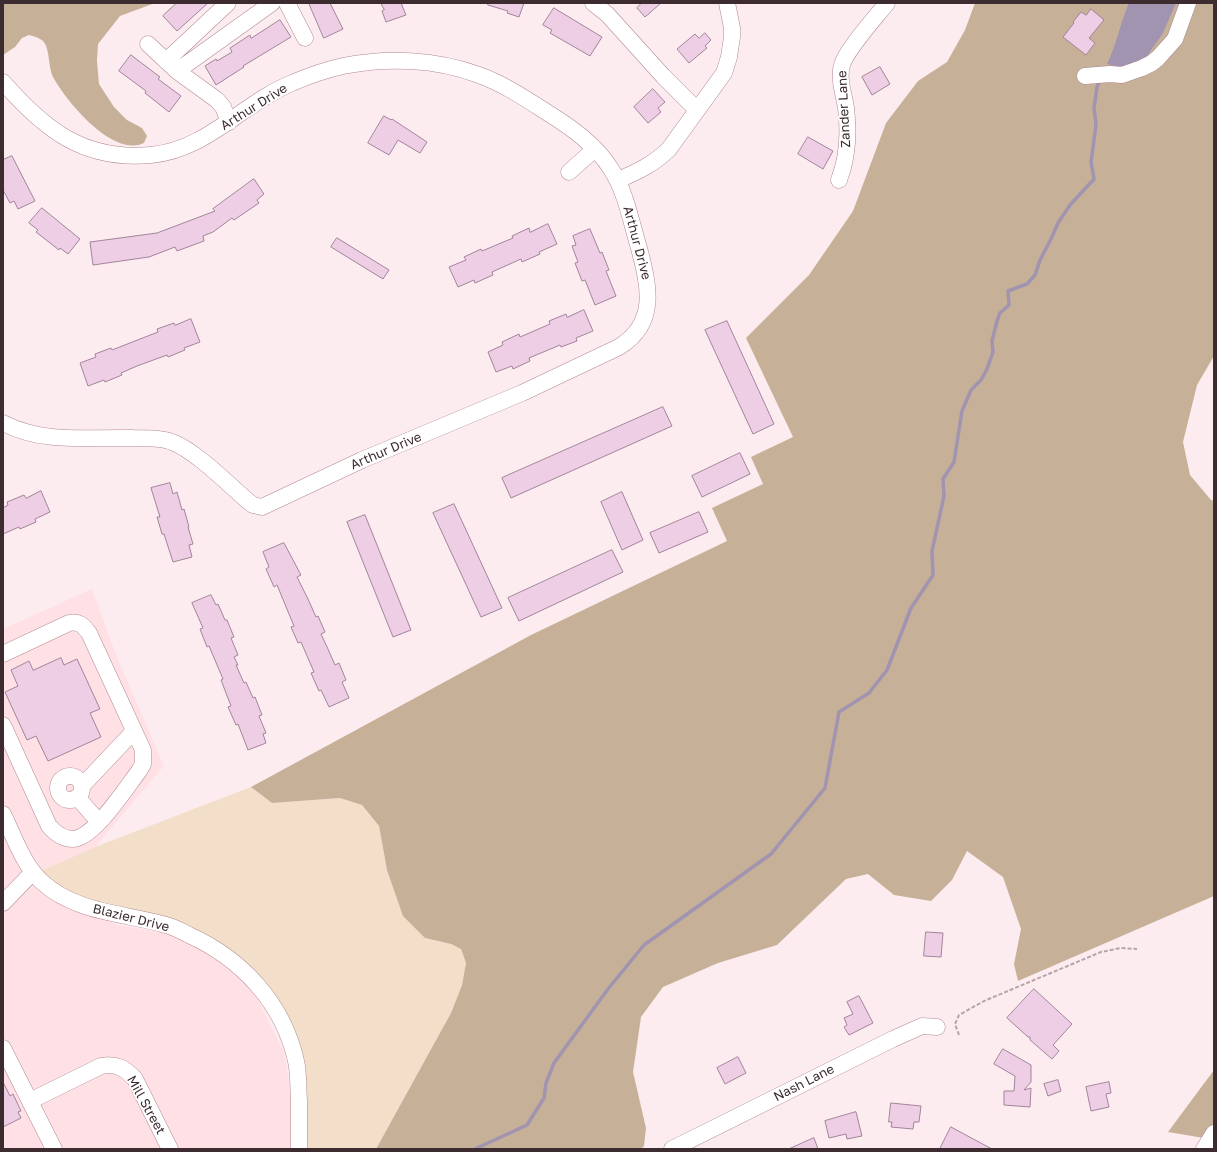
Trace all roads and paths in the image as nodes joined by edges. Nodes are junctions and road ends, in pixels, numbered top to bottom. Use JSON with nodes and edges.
{"nodes":[{"id":1,"x":228,"y":3,"type":"edge"},
{"id":2,"x":272,"y":3,"type":"edge"},
{"id":3,"x":286,"y":3,"type":"edge"},
{"id":4,"x":593,"y":3,"type":"edge"},
{"id":5,"x":728,"y":3,"type":"edge"},
{"id":6,"x":887,"y":3,"type":"edge"},
{"id":7,"x":1188,"y":3,"type":"edge"},
{"id":8,"x":305,"y":38,"type":"dead end"},
{"id":9,"x":148,"y":44,"type":"dead end"},
{"id":10,"x":172,"y":66,"type":"junction"},
{"id":11,"x":1085,"y":76,"type":"dead end"},
{"id":12,"x":3,"y":82,"type":"edge"},
{"id":13,"x":696,"y":110,"type":"junction"},
{"id":14,"x":229,"y":122,"type":"junction"},
{"id":15,"x":595,"y":149,"type":"junction"},
{"id":16,"x":569,"y":172,"type":"dead end"},
{"id":17,"x":618,"y":180,"type":"junction"},
{"id":18,"x":839,"y":180,"type":"dead end"},
{"id":19,"x":3,"y":423,"type":"edge"},
{"id":20,"x":3,"y":654,"type":"edge"},
{"id":21,"x":3,"y":725,"type":"edge"},
{"id":22,"x":134,"y":731,"type":"junction"},
{"id":23,"x":9,"y":754,"type":"edge"},
{"id":24,"x":3,"y":814,"type":"edge"},
{"id":25,"x":99,"y":822,"type":"junction"},
{"id":26,"x":33,"y":872,"type":"junction"},
{"id":27,"x":3,"y":903,"type":"edge"},
{"id":28,"x":1137,"y":949,"type":"dead end"},
{"id":29,"x":937,"y":1027,"type":"dead end"},
{"id":30,"x":959,"y":1035,"type":"dead end"},
{"id":31,"x":3,"y":1048,"type":"edge"},
{"id":32,"x":30,"y":1101,"type":"junction"},
{"id":33,"x":1214,"y":1133,"type":"edge"},
{"id":34,"x":54,"y":1149,"type":"edge"},
{"id":35,"x":170,"y":1149,"type":"edge"},
{"id":36,"x":299,"y":1149,"type":"edge"},
{"id":37,"x":672,"y":1149,"type":"edge"},
{"id":38,"x":1204,"y":1149,"type":"edge"}],
"edges":[{"from":1,"to":10,"type":"street"},
{"from":2,"to":10,"type":"street"},
{"from":3,"to":8,"type":"street"},
{"from":4,"to":13,"type":"street"},
{"from":5,"to":13,"type":"street"},
{"from":6,"to":18,"type":"street","name":"Zander Lane"},
{"from":7,"to":11,"type":"street"},
{"from":9,"to":10,"type":"street"},
{"from":10,"to":14,"type":"street"},
{"from":12,"to":14,"type":"street","name":"Arthur Drive"},
{"from":13,"to":17,"type":"street"},
{"from":14,"to":15,"type":"street","name":"Arthur Drive"},
{"from":15,"to":16,"type":"street"},
{"from":15,"to":17,"type":"street","name":"Arthur Drive"},
{"from":17,"to":19,"type":"street","name":"Arthur Drive"},
{"from":20,"to":22,"type":"street"},
{"from":21,"to":23,"type":"street"},
{"from":22,"to":25,"type":"street"},
{"from":22,"to":25,"type":"street"},
{"from":23,"to":25,"type":"street"},
{"from":24,"to":26,"type":"street","name":"Blazier Drive"},
{"from":26,"to":27,"type":"street"},
{"from":26,"to":36,"type":"street","name":"Blazier Drive"},
{"from":28,"to":30,"type":"path"},
{"from":29,"to":37,"type":"street","name":"Nash Lane"},
{"from":31,"to":32,"type":"street"},
{"from":32,"to":34,"type":"street"},
{"from":32,"to":35,"type":"street","name":"Mill Street"},
{"from":33,"to":38,"type":"street"}]}
